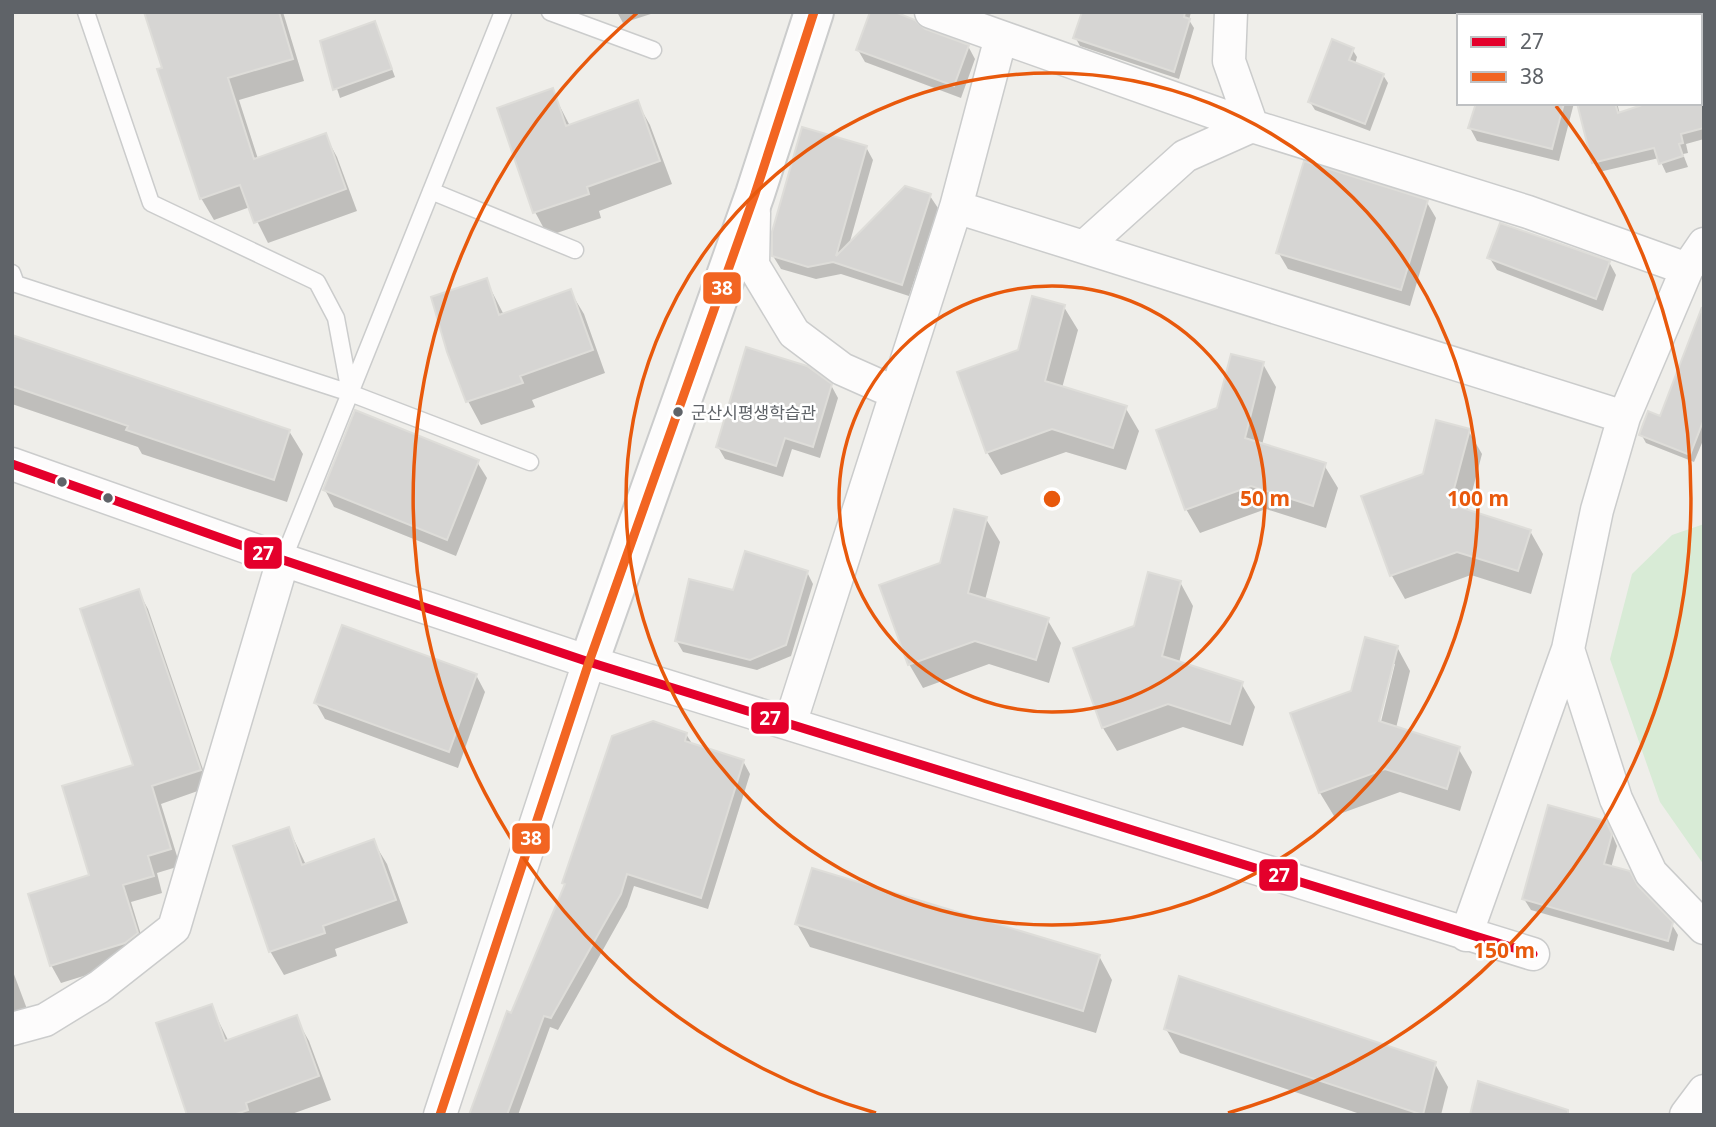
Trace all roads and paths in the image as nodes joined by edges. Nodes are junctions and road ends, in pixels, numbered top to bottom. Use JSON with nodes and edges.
{"nodes":[{"id":1,"x":86,"y":12,"type":"edge"},
{"id":2,"x":503,"y":12,"type":"edge"},
{"id":3,"x":550,"y":12,"type":"edge"},
{"id":4,"x":814,"y":12,"type":"edge"},
{"id":5,"x":931,"y":12,"type":"edge"},
{"id":6,"x":1231,"y":12,"type":"edge"},
{"id":7,"x":1001,"y":37,"type":"junction"},
{"id":8,"x":653,"y":50,"type":"dead end"},
{"id":9,"x":1252,"y":126,"type":"junction"},
{"id":10,"x":431,"y":191,"type":"junction"},
{"id":11,"x":755,"y":194,"type":"junction"},
{"id":12,"x":956,"y":207,"type":"junction"},
{"id":13,"x":1084,"y":247,"type":"junction"},
{"id":14,"x":575,"y":250,"type":"dead end"},
{"id":15,"x":1695,"y":256,"type":"edge"},
{"id":16,"x":12,"y":273,"type":"edge"},
{"id":17,"x":350,"y":393,"type":"junction"},
{"id":18,"x":897,"y":393,"type":"junction"},
{"id":19,"x":1624,"y":418,"type":"junction"},
{"id":20,"x":530,"y":462,"type":"dead end"},
{"id":21,"x":12,"y":464,"type":"edge"},
{"id":22,"x":283,"y":560,"type":"junction"},
{"id":23,"x":1567,"y":649,"type":"junction"},
{"id":24,"x":589,"y":662,"type":"junction"},
{"id":25,"x":790,"y":724,"type":"junction"},
{"id":26,"x":1704,"y":928,"type":"edge"},
{"id":27,"x":1466,"y":935,"type":"junction"},
{"id":28,"x":1533,"y":954,"type":"dead end"},
{"id":29,"x":12,"y":1029,"type":"edge"},
{"id":30,"x":1704,"y":1091,"type":"edge"},
{"id":31,"x":440,"y":1115,"type":"edge"},
{"id":32,"x":1686,"y":1115,"type":"edge"}],
"edges":[{"from":1,"to":17,"type":"lane"},
{"from":2,"to":10,"type":"lane"},
{"from":3,"to":8,"type":"lane"},
{"from":4,"to":11,"type":"street"},
{"from":5,"to":7,"type":"street"},
{"from":6,"to":9,"type":"street"},
{"from":7,"to":9,"type":"street"},
{"from":7,"to":12,"type":"street"},
{"from":9,"to":13,"type":"street"},
{"from":9,"to":15,"type":"street"},
{"from":10,"to":14,"type":"lane"},
{"from":10,"to":17,"type":"lane"},
{"from":11,"to":18,"type":"street"},
{"from":11,"to":24,"type":"street"},
{"from":12,"to":13,"type":"street"},
{"from":12,"to":18,"type":"street"},
{"from":13,"to":19,"type":"street"},
{"from":15,"to":19,"type":"street"},
{"from":16,"to":17,"type":"lane"},
{"from":17,"to":20,"type":"lane"},
{"from":17,"to":22,"type":"lane"},
{"from":18,"to":25,"type":"street"},
{"from":19,"to":23,"type":"street"},
{"from":21,"to":22,"type":"street"},
{"from":22,"to":24,"type":"street"},
{"from":22,"to":29,"type":"street"},
{"from":23,"to":26,"type":"street"},
{"from":23,"to":27,"type":"street"},
{"from":24,"to":25,"type":"street"},
{"from":24,"to":31,"type":"street"},
{"from":25,"to":27,"type":"street"},
{"from":27,"to":28,"type":"street"},
{"from":30,"to":32,"type":"street"}]}
